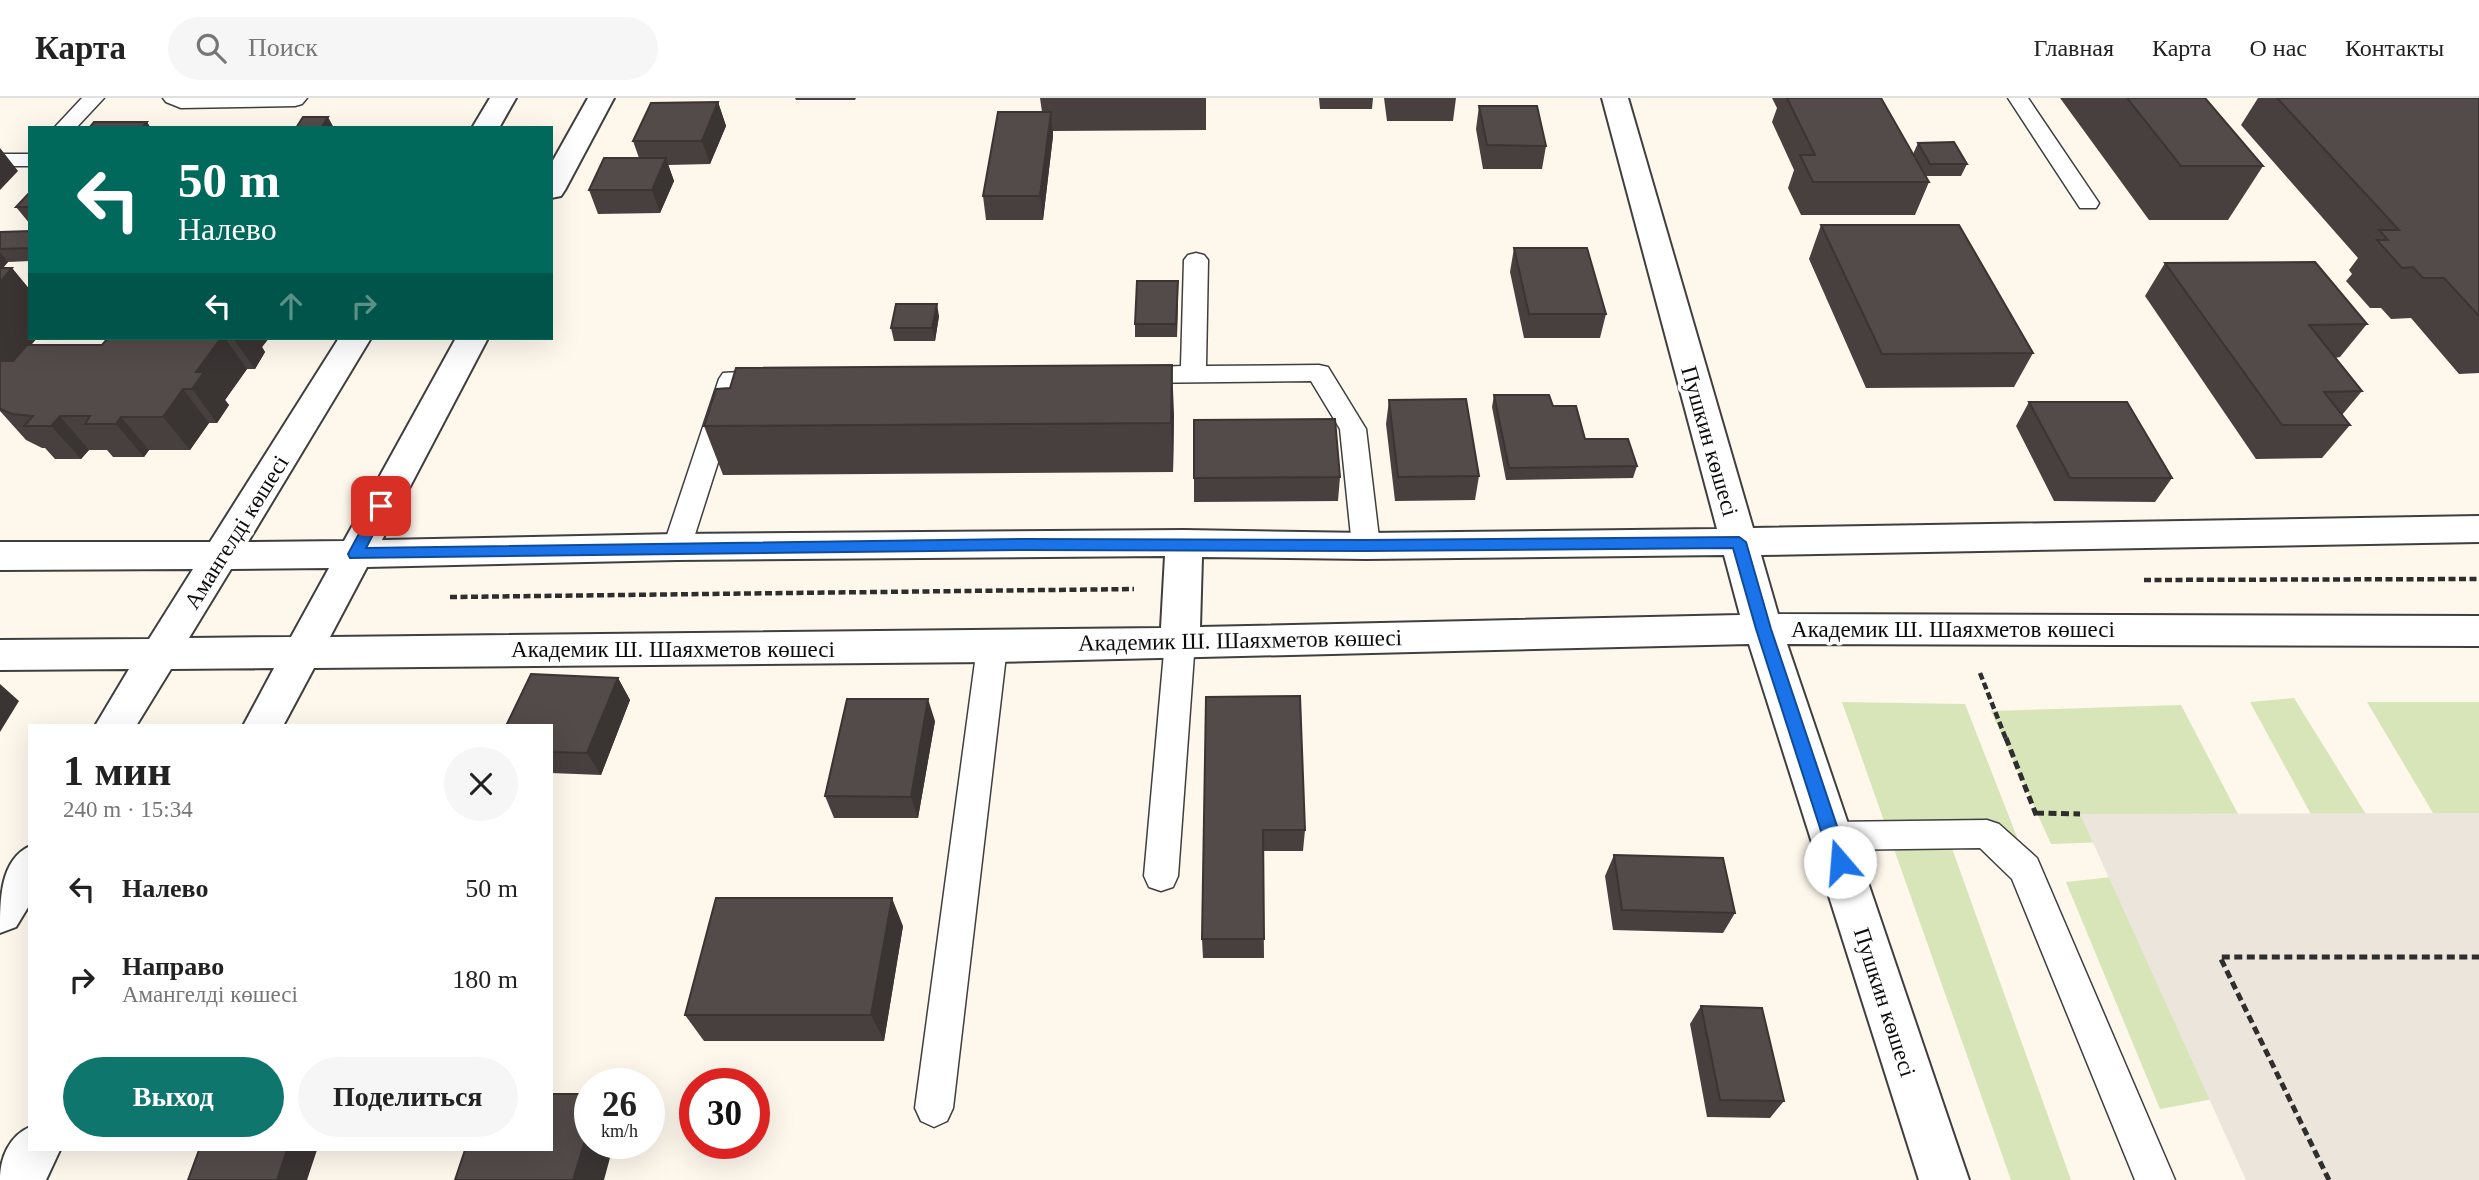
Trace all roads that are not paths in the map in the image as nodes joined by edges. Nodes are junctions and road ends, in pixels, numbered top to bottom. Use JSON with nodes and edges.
{"nodes":[{"id":1,"x":94,"y":98,"type":"edge"},
{"id":2,"x":173,"y":98,"type":"edge"},
{"id":3,"x":296,"y":98,"type":"edge"},
{"id":4,"x":503,"y":98,"type":"edge"},
{"id":5,"x":601,"y":98,"type":"edge"},
{"id":6,"x":1615,"y":98,"type":"edge"},
{"id":7,"x":2018,"y":98,"type":"edge"},
{"id":8,"x":66,"y":126,"type":"edge"},
{"id":9,"x":486,"y":126,"type":"edge"},
{"id":10,"x":0,"y":160,"type":"edge"},
{"id":11,"x":28,"y":160,"type":"edge"},
{"id":12,"x":553,"y":186,"type":"edge"},
{"id":13,"x":2088,"y":203,"type":"dead end"},
{"id":14,"x":1196,"y":260,"type":"dead end"},
{"id":15,"x":354,"y":340,"type":"edge"},
{"id":16,"x":471,"y":340,"type":"edge"},
{"id":17,"x":1193,"y":374,"type":"junction"},
{"id":18,"x":1109,"y":375,"type":"edge"},
{"id":19,"x":802,"y":378,"type":"edge"},
{"id":20,"x":2479,"y":529,"type":"edge"},
{"id":21,"x":1739,"y":542,"type":"junction"},
{"id":22,"x":1184,"y":543,"type":"junction"},
{"id":23,"x":1366,"y":546,"type":"junction"},
{"id":24,"x":677,"y":547,"type":"junction"},
{"id":25,"x":355,"y":554,"type":"junction"},
{"id":26,"x":222,"y":555,"type":"junction"},
{"id":27,"x":0,"y":556,"type":"edge"},
{"id":28,"x":1763,"y":629,"type":"junction"},
{"id":29,"x":2479,"y":631,"type":"edge"},
{"id":30,"x":1180,"y":641,"type":"junction"},
{"id":31,"x":992,"y":647,"type":"junction"},
{"id":32,"x":302,"y":653,"type":"junction"},
{"id":33,"x":160,"y":654,"type":"junction"},
{"id":34,"x":0,"y":655,"type":"edge"},
{"id":35,"x":116,"y":724,"type":"edge"},
{"id":36,"x":264,"y":724,"type":"edge"},
{"id":37,"x":1831,"y":836,"type":"junction"},
{"id":38,"x":28,"y":868,"type":"edge"},
{"id":39,"x":1161,"y":876,"type":"dead end"},
{"id":40,"x":0,"y":913,"type":"edge"},
{"id":41,"x":934,"y":1108,"type":"dead end"},
{"id":42,"x":34,"y":1151,"type":"edge"},
{"id":43,"x":19,"y":1180,"type":"edge"},
{"id":44,"x":1944,"y":1180,"type":"edge"},
{"id":45,"x":2155,"y":1180,"type":"edge"}],
"edges":[{"from":1,"to":8,"type":"lane"},
{"from":2,"to":3,"type":"lane"},
{"from":4,"to":9,"type":"street"},
{"from":5,"to":12,"type":"street"},
{"from":6,"to":21,"type":"street","name":"Пушкин көшесі"},
{"from":7,"to":13,"type":"lane"},
{"from":10,"to":11,"type":"lane"},
{"from":14,"to":17,"type":"lane"},
{"from":15,"to":26,"type":"street","name":"Амангелді көшесі"},
{"from":16,"to":25,"type":"street"},
{"from":17,"to":18,"type":"lane"},
{"from":17,"to":23,"type":"lane"},
{"from":19,"to":24,"type":"lane"},
{"from":20,"to":21,"type":"street"},
{"from":21,"to":23,"type":"street"},
{"from":21,"to":28,"type":"street","name":"Пушкин көшесі"},
{"from":22,"to":23,"type":"street"},
{"from":22,"to":24,"type":"street"},
{"from":22,"to":30,"type":"street"},
{"from":24,"to":25,"type":"street"},
{"from":25,"to":26,"type":"street"},
{"from":25,"to":32,"type":"street"},
{"from":26,"to":27,"type":"street"},
{"from":26,"to":33,"type":"street","name":"Амангелді көшесі"},
{"from":28,"to":29,"type":"street","name":"Академик Ш. Шаяхметов көшесі"},
{"from":28,"to":30,"type":"street","name":"Академик Ш. Шаяхметов көшесі"},
{"from":28,"to":37,"type":"street","name":"Пушкин көшесі"},
{"from":30,"to":31,"type":"street","name":"Академик Ш. Шаяхметов көшесі"},
{"from":30,"to":39,"type":"lane"},
{"from":31,"to":32,"type":"street","name":"Академик Ш. Шаяхметов көшесі"},
{"from":31,"to":41,"type":"lane"},
{"from":32,"to":33,"type":"street","name":"Академик Ш. Шаяхметов көшесі"},
{"from":32,"to":36,"type":"street"},
{"from":33,"to":34,"type":"street","name":"Академик Ш. Шаяхметов көшесі"},
{"from":33,"to":35,"type":"street","name":"Амангелді көшесі"},
{"from":37,"to":44,"type":"street","name":"Пушкин көшесі"},
{"from":37,"to":45,"type":"lane"},
{"from":38,"to":40,"type":"street"},
{"from":42,"to":43,"type":"street"}]}
